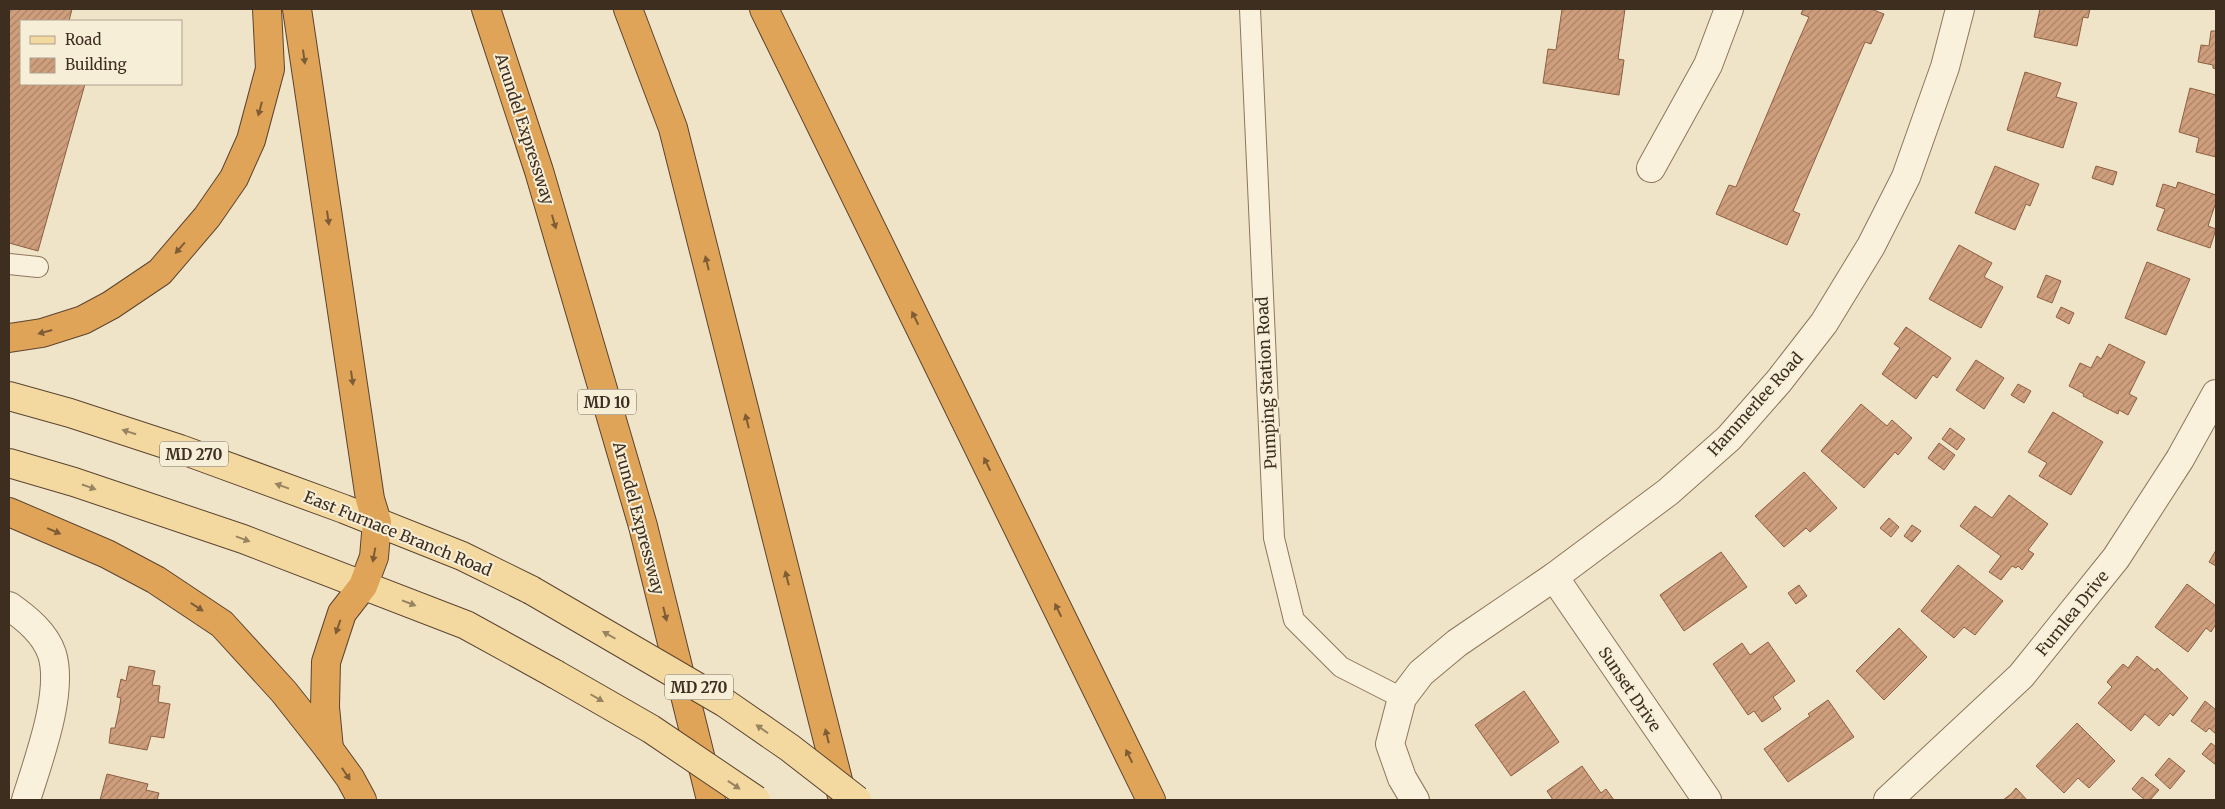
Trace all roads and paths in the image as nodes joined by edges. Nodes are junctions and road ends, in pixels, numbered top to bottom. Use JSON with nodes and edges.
{"nodes":[{"id":1,"x":266,"y":9,"type":"edge"},
{"id":2,"x":297,"y":9,"type":"edge"},
{"id":3,"x":486,"y":9,"type":"edge"},
{"id":4,"x":628,"y":9,"type":"edge"},
{"id":5,"x":764,"y":9,"type":"edge"},
{"id":6,"x":1250,"y":9,"type":"edge"},
{"id":7,"x":1729,"y":9,"type":"edge"},
{"id":8,"x":1960,"y":9,"type":"edge"},
{"id":9,"x":1650,"y":168,"type":"dead end"},
{"id":10,"x":9,"y":264,"type":"edge"},
{"id":11,"x":38,"y":267,"type":"dead end"},
{"id":12,"x":9,"y":338,"type":"edge"},
{"id":13,"x":2216,"y":394,"type":"edge"},
{"id":14,"x":9,"y":396,"type":"edge"},
{"id":15,"x":9,"y":463,"type":"edge"},
{"id":16,"x":9,"y":512,"type":"edge"},
{"id":17,"x":377,"y":522,"type":"junction"},
{"id":18,"x":1554,"y":577,"type":"junction"},
{"id":19,"x":363,"y":586,"type":"junction"},
{"id":20,"x":9,"y":606,"type":"edge"},
{"id":21,"x":1402,"y":698,"type":"junction"},
{"id":22,"x":329,"y":749,"type":"junction"},
{"id":23,"x":26,"y":800,"type":"edge"},
{"id":24,"x":362,"y":800,"type":"edge"},
{"id":25,"x":711,"y":800,"type":"edge"},
{"id":26,"x":756,"y":800,"type":"edge"},
{"id":27,"x":843,"y":800,"type":"edge"},
{"id":28,"x":857,"y":800,"type":"edge"},
{"id":29,"x":1150,"y":800,"type":"edge"},
{"id":30,"x":1415,"y":800,"type":"edge"},
{"id":31,"x":1707,"y":800,"type":"edge"},
{"id":32,"x":1888,"y":800,"type":"edge"}],
"edges":[{"from":1,"to":12,"type":"highway","one_way":true},
{"from":2,"to":17,"type":"highway","one_way":true},
{"from":3,"to":25,"type":"highway","name":"Arundel Expressway","number":"MD 10","one_way":true},
{"from":27,"to":4,"type":"highway","one_way":true},
{"from":29,"to":5,"type":"highway","one_way":true},
{"from":6,"to":21,"type":"lane","name":"Pumping Station Road"},
{"from":7,"to":9,"type":"street"},
{"from":8,"to":18,"type":"street","name":"Hammerlee Road"},
{"from":10,"to":11,"type":"lane"},
{"from":13,"to":32,"type":"street","name":"Furnlea Drive"},
{"from":17,"to":14,"type":"main road","name":"East Furnace Branch Road","number":"MD 270","one_way":true},
{"from":15,"to":19,"type":"main road","one_way":true},
{"from":16,"to":22,"type":"highway","one_way":true},
{"from":17,"to":19,"type":"highway","one_way":true},
{"from":28,"to":17,"type":"main road","name":"East Furnace Branch Road","number":"MD 270","one_way":true,"bridge":true},
{"from":18,"to":21,"type":"street","name":"Hammerlee Road"},
{"from":18,"to":31,"type":"street","name":"Sunset Drive"},
{"from":19,"to":22,"type":"highway","one_way":true},
{"from":19,"to":26,"type":"main road","one_way":true,"bridge":true},
{"from":20,"to":23,"type":"street"},
{"from":21,"to":30,"type":"street","name":"Hammerlee Road"},
{"from":22,"to":24,"type":"highway","one_way":true}]}
